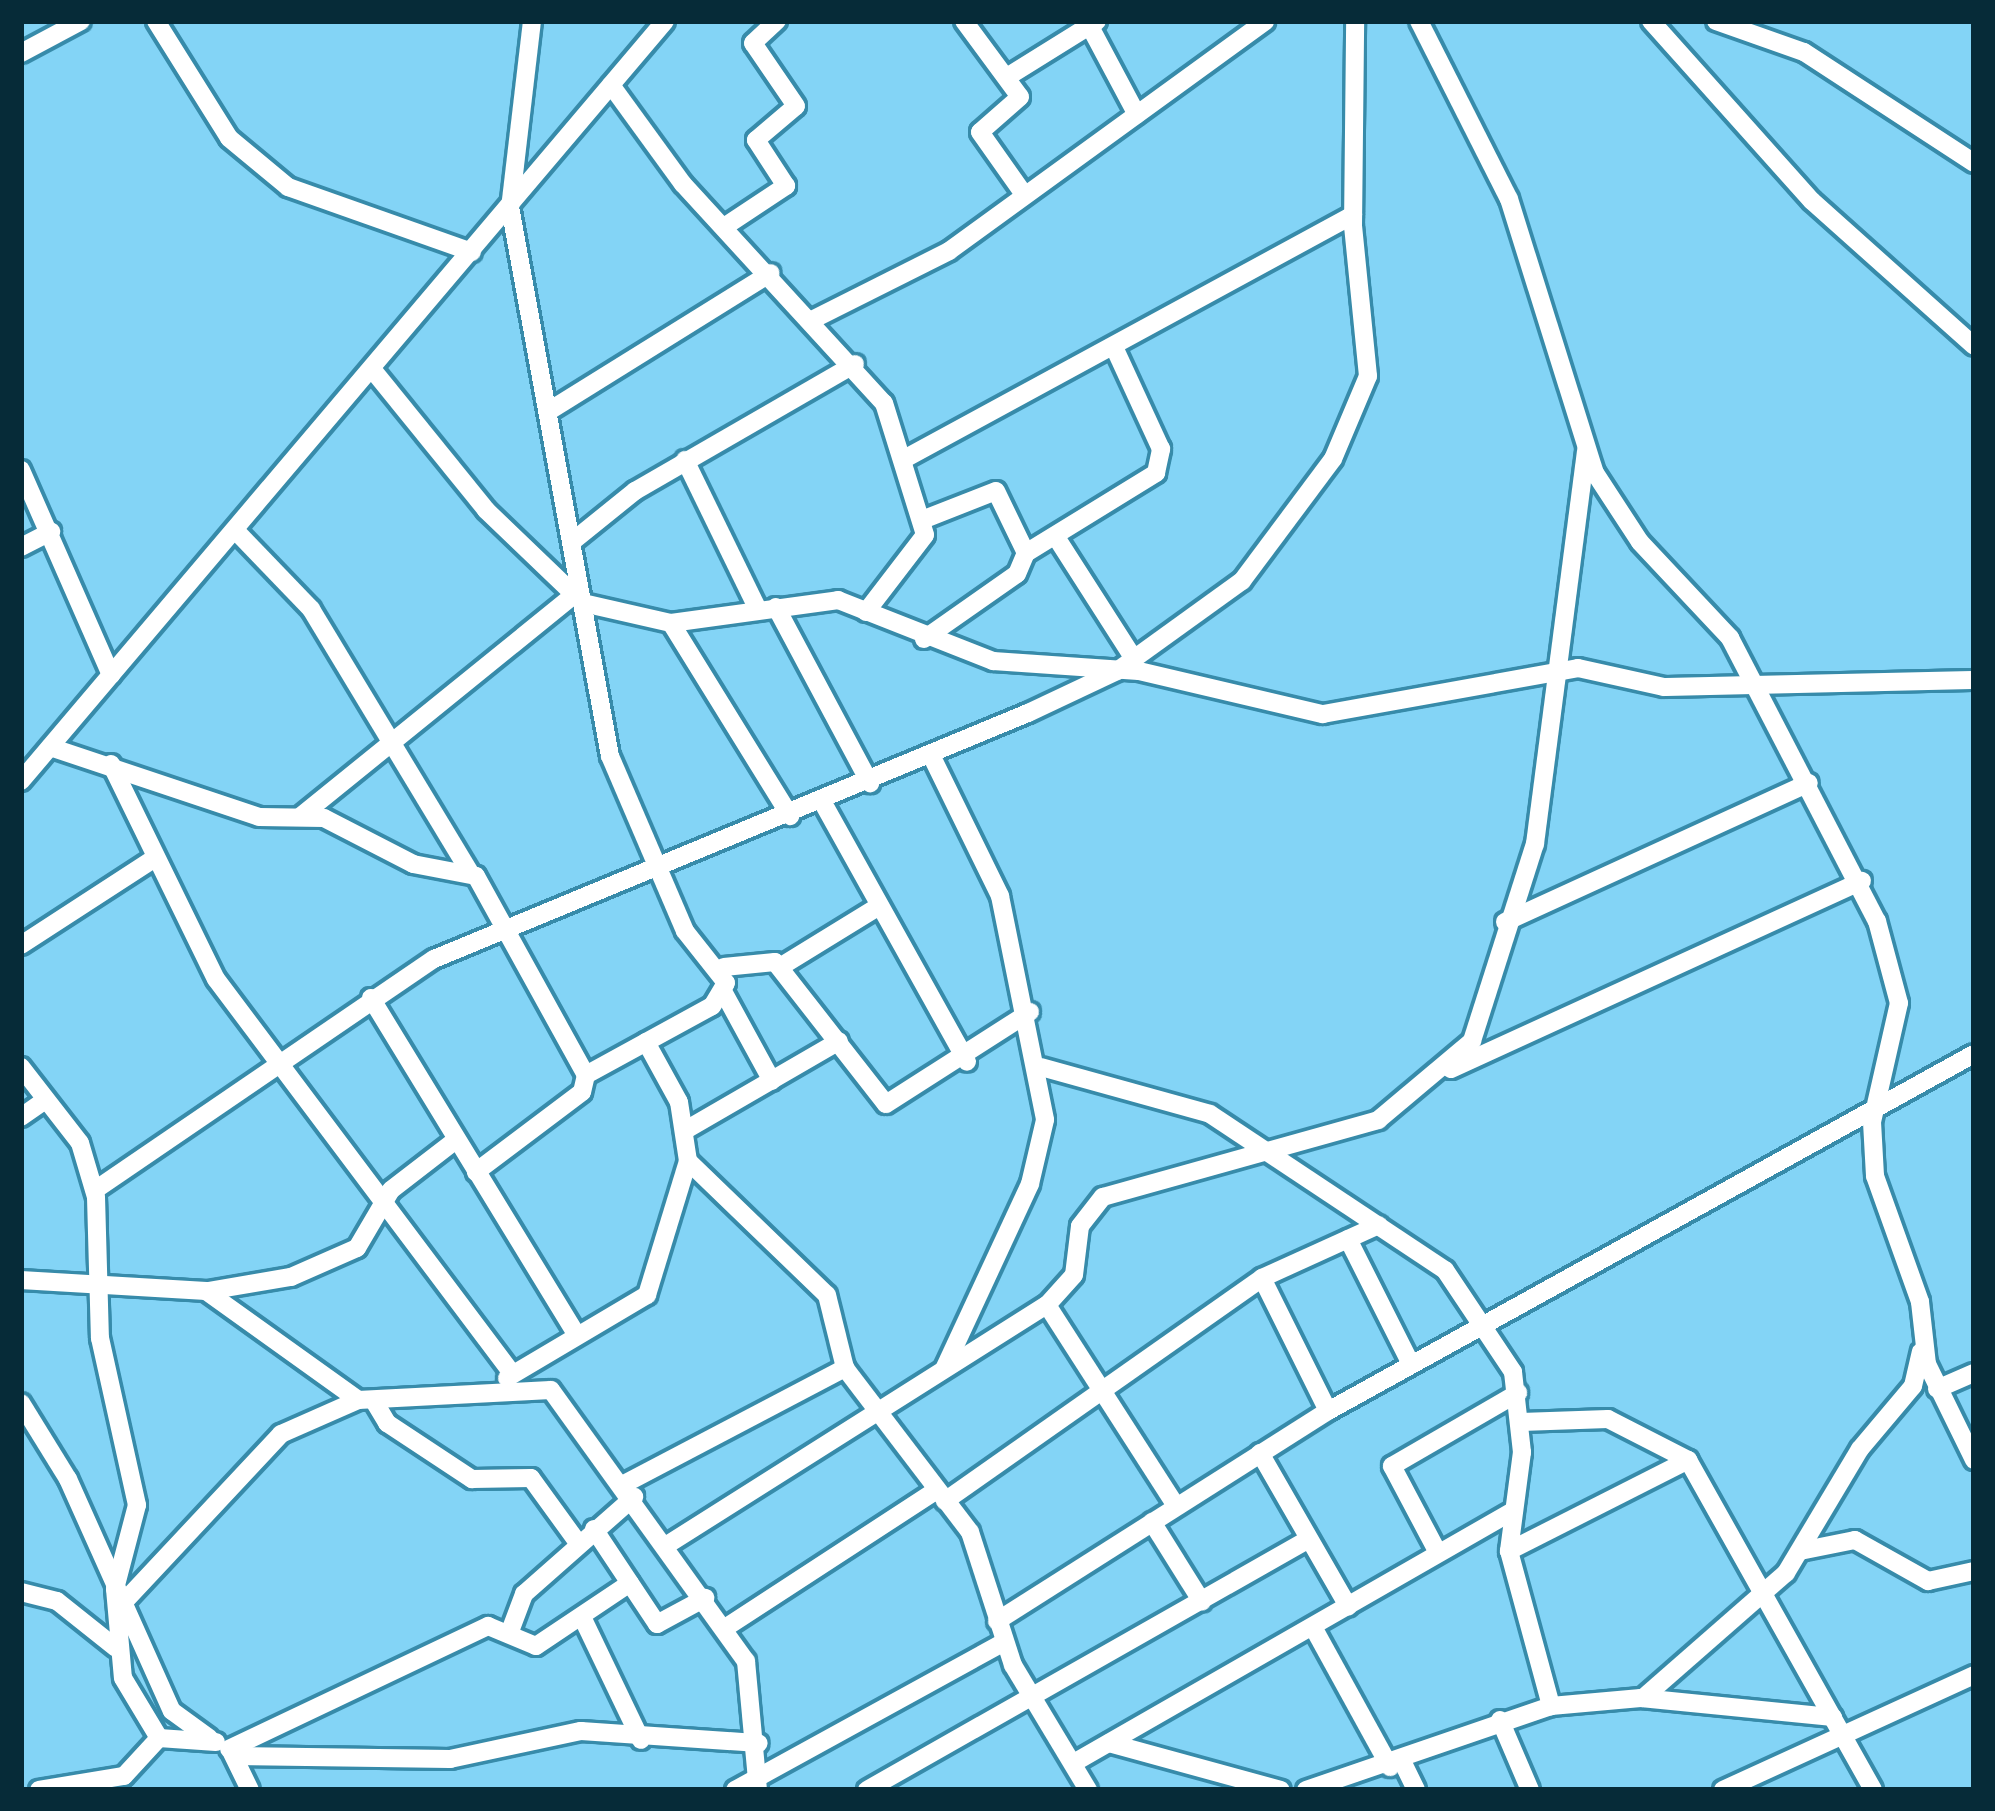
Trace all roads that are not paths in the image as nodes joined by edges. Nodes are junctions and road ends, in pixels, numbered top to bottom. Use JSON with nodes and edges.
{"nodes":[{"id":1,"x":81,"y":21,"type":"edge"},
{"id":2,"x":156,"y":21,"type":"edge"},
{"id":3,"x":532,"y":21,"type":"edge"},
{"id":4,"x":665,"y":21,"type":"edge"},
{"id":5,"x":777,"y":21,"type":"edge"},
{"id":6,"x":964,"y":21,"type":"edge"},
{"id":7,"x":1265,"y":21,"type":"edge"},
{"id":8,"x":1355,"y":21,"type":"edge"},
{"id":9,"x":1419,"y":21,"type":"edge"},
{"id":10,"x":1651,"y":21,"type":"edge"},
{"id":11,"x":1716,"y":21,"type":"edge"},
{"id":12,"x":1091,"y":22,"type":"edge"},
{"id":13,"x":21,"y":53,"type":"edge"},
{"id":14,"x":1006,"y":77,"type":"junction"},
{"id":15,"x":611,"y":86,"type":"junction"},
{"id":16,"x":1138,"y":115,"type":"junction"},
{"id":17,"x":1974,"y":163,"type":"edge"},
{"id":18,"x":1023,"y":193,"type":"junction"},
{"id":19,"x":510,"y":206,"type":"junction"},
{"id":20,"x":1353,"y":215,"type":"junction"},
{"id":21,"x":728,"y":225,"type":"junction"},
{"id":22,"x":472,"y":252,"type":"junction"},
{"id":23,"x":772,"y":274,"type":"junction"},
{"id":24,"x":814,"y":319,"type":"junction"},
{"id":25,"x":1974,"y":346,"type":"edge"},
{"id":26,"x":1115,"y":349,"type":"junction"},
{"id":27,"x":855,"y":364,"type":"junction"},
{"id":28,"x":372,"y":369,"type":"junction"},
{"id":29,"x":549,"y":411,"type":"junction"},
{"id":30,"x":1586,"y":450,"type":"junction"},
{"id":31,"x":906,"y":458,"type":"junction"},
{"id":32,"x":685,"y":460,"type":"junction"},
{"id":33,"x":21,"y":470,"type":"edge"},
{"id":34,"x":922,"y":520,"type":"junction"},
{"id":35,"x":235,"y":530,"type":"junction"},
{"id":36,"x":51,"y":532,"type":"junction"},
{"id":37,"x":1056,"y":537,"type":"junction"},
{"id":38,"x":573,"y":541,"type":"junction"},
{"id":39,"x":21,"y":547,"type":"edge"},
{"id":40,"x":1026,"y":554,"type":"junction"},
{"id":41,"x":579,"y":599,"type":"junction"},
{"id":42,"x":767,"y":609,"type":"junction"},
{"id":43,"x":866,"y":612,"type":"junction"},
{"id":44,"x":671,"y":623,"type":"junction"},
{"id":45,"x":924,"y":639,"type":"junction"},
{"id":46,"x":1126,"y":665,"type":"junction"},
{"id":47,"x":1552,"y":671,"type":"junction"},
{"id":48,"x":111,"y":675,"type":"junction"},
{"id":49,"x":1974,"y":680,"type":"edge"},
{"id":50,"x":1754,"y":681,"type":"junction"},
{"id":51,"x":50,"y":747,"type":"junction"},
{"id":52,"x":396,"y":748,"type":"junction"},
{"id":53,"x":932,"y":757,"type":"junction"},
{"id":54,"x":111,"y":764,"type":"junction"},
{"id":55,"x":21,"y":782,"type":"edge"},
{"id":56,"x":870,"y":783,"type":"junction"},
{"id":57,"x":1809,"y":783,"type":"junction"},
{"id":58,"x":823,"y":803,"type":"junction"},
{"id":59,"x":301,"y":816,"type":"junction"},
{"id":60,"x":790,"y":816,"type":"junction"},
{"id":61,"x":155,"y":858,"type":"junction"},
{"id":62,"x":657,"y":868,"type":"junction"},
{"id":63,"x":470,"y":872,"type":"junction"},
{"id":64,"x":1862,"y":881,"type":"junction"},
{"id":65,"x":879,"y":906,"type":"junction"},
{"id":66,"x":1505,"y":922,"type":"junction"},
{"id":67,"x":514,"y":928,"type":"junction"},
{"id":68,"x":21,"y":945,"type":"edge"},
{"id":69,"x":780,"y":967,"type":"junction"},
{"id":70,"x":724,"y":968,"type":"junction"},
{"id":71,"x":724,"y":993,"type":"junction"},
{"id":72,"x":371,"y":998,"type":"junction"},
{"id":73,"x":1030,"y":1012,"type":"junction"},
{"id":74,"x":838,"y":1041,"type":"junction"},
{"id":75,"x":646,"y":1042,"type":"junction"},
{"id":76,"x":1974,"y":1054,"type":"edge"},
{"id":77,"x":967,"y":1062,"type":"junction"},
{"id":78,"x":278,"y":1063,"type":"junction"},
{"id":79,"x":21,"y":1067,"type":"edge"},
{"id":80,"x":1041,"y":1067,"type":"junction"},
{"id":81,"x":586,"y":1075,"type":"junction"},
{"id":82,"x":1436,"y":1076,"type":"junction"},
{"id":83,"x":772,"y":1081,"type":"junction"},
{"id":84,"x":45,"y":1100,"type":"junction"},
{"id":85,"x":1873,"y":1114,"type":"junction"},
{"id":86,"x":21,"y":1117,"type":"edge"},
{"id":87,"x":684,"y":1130,"type":"junction"},
{"id":88,"x":456,"y":1140,"type":"junction"},
{"id":89,"x":1279,"y":1152,"type":"junction"},
{"id":90,"x":688,"y":1161,"type":"junction"},
{"id":91,"x":476,"y":1172,"type":"junction"},
{"id":92,"x":95,"y":1190,"type":"junction"},
{"id":93,"x":378,"y":1205,"type":"junction"},
{"id":94,"x":1378,"y":1225,"type":"junction"},
{"id":95,"x":1348,"y":1239,"type":"junction"},
{"id":96,"x":1262,"y":1278,"type":"junction"},
{"id":97,"x":21,"y":1280,"type":"edge"},
{"id":98,"x":99,"y":1285,"type":"junction"},
{"id":99,"x":206,"y":1291,"type":"junction"},
{"id":100,"x":1047,"y":1305,"type":"junction"},
{"id":101,"x":1480,"y":1323,"type":"junction"},
{"id":102,"x":576,"y":1334,"type":"junction"},
{"id":103,"x":1923,"y":1342,"type":"junction"},
{"id":104,"x":1411,"y":1364,"type":"junction"},
{"id":105,"x":945,"y":1366,"type":"junction"},
{"id":106,"x":845,"y":1368,"type":"junction"},
{"id":107,"x":1974,"y":1373,"type":"edge"},
{"id":108,"x":513,"y":1374,"type":"junction"},
{"id":109,"x":493,"y":1387,"type":"junction"},
{"id":110,"x":1937,"y":1389,"type":"junction"},
{"id":111,"x":1518,"y":1393,"type":"junction"},
{"id":112,"x":1100,"y":1394,"type":"junction"},
{"id":113,"x":366,"y":1401,"type":"junction"},
{"id":114,"x":21,"y":1403,"type":"edge"},
{"id":115,"x":883,"y":1406,"type":"junction"},
{"id":116,"x":1328,"y":1411,"type":"junction"},
{"id":117,"x":1521,"y":1422,"type":"junction"},
{"id":118,"x":1260,"y":1453,"type":"junction"},
{"id":119,"x":1688,"y":1460,"type":"junction"},
{"id":120,"x":1974,"y":1460,"type":"edge"},
{"id":121,"x":629,"y":1490,"type":"junction"},
{"id":122,"x":941,"y":1496,"type":"junction"},
{"id":123,"x":1177,"y":1506,"type":"junction"},
{"id":124,"x":1511,"y":1512,"type":"junction"},
{"id":125,"x":1152,"y":1522,"type":"junction"},
{"id":126,"x":594,"y":1529,"type":"junction"},
{"id":127,"x":1309,"y":1539,"type":"junction"},
{"id":128,"x":578,"y":1543,"type":"junction"},
{"id":129,"x":670,"y":1543,"type":"junction"},
{"id":130,"x":1436,"y":1549,"type":"junction"},
{"id":131,"x":1508,"y":1551,"type":"junction"},
{"id":132,"x":1800,"y":1551,"type":"junction"},
{"id":133,"x":1974,"y":1571,"type":"edge"},
{"id":134,"x":630,"y":1583,"type":"junction"},
{"id":135,"x":21,"y":1592,"type":"edge"},
{"id":136,"x":1767,"y":1592,"type":"junction"},
{"id":137,"x":118,"y":1596,"type":"junction"},
{"id":138,"x":705,"y":1598,"type":"junction"},
{"id":139,"x":1202,"y":1602,"type":"junction"},
{"id":140,"x":1348,"y":1606,"type":"junction"},
{"id":141,"x":583,"y":1619,"type":"junction"},
{"id":142,"x":997,"y":1622,"type":"junction"},
{"id":143,"x":1313,"y":1627,"type":"junction"},
{"id":144,"x":725,"y":1628,"type":"junction"},
{"id":145,"x":508,"y":1634,"type":"junction"},
{"id":146,"x":1004,"y":1642,"type":"junction"},
{"id":147,"x":116,"y":1648,"type":"junction"},
{"id":148,"x":1974,"y":1675,"type":"edge"},
{"id":149,"x":1642,"y":1698,"type":"junction"},
{"id":150,"x":1035,"y":1701,"type":"junction"},
{"id":151,"x":1550,"y":1706,"type":"junction"},
{"id":152,"x":1500,"y":1720,"type":"junction"},
{"id":153,"x":1837,"y":1723,"type":"junction"},
{"id":154,"x":160,"y":1738,"type":"junction"},
{"id":155,"x":641,"y":1740,"type":"junction"},
{"id":156,"x":758,"y":1743,"type":"junction"},
{"id":157,"x":1109,"y":1743,"type":"junction"},
{"id":158,"x":227,"y":1749,"type":"junction"},
{"id":159,"x":1077,"y":1761,"type":"junction"},
{"id":160,"x":1396,"y":1764,"type":"junction"},
{"id":161,"x":758,"y":1784,"type":"edge"},
{"id":162,"x":108,"y":1786,"type":"edge"},
{"id":163,"x":1330,"y":1789,"type":"edge"},
{"id":164,"x":38,"y":1790,"type":"edge"},
{"id":165,"x":249,"y":1790,"type":"edge"},
{"id":166,"x":735,"y":1790,"type":"edge"},
{"id":167,"x":867,"y":1790,"type":"edge"},
{"id":168,"x":1088,"y":1790,"type":"edge"},
{"id":169,"x":1281,"y":1790,"type":"edge"},
{"id":170,"x":1306,"y":1790,"type":"edge"},
{"id":171,"x":1416,"y":1790,"type":"edge"},
{"id":172,"x":1530,"y":1790,"type":"edge"},
{"id":173,"x":1723,"y":1790,"type":"edge"},
{"id":174,"x":1873,"y":1790,"type":"edge"}],
"edges":[{"from":1,"to":13,"type":"street"},
{"from":2,"to":22,"type":"street"},
{"from":3,"to":19,"type":"street"},
{"from":4,"to":15,"type":"street"},
{"from":5,"to":21,"type":"street"},
{"from":6,"to":14,"type":"street"},
{"from":7,"to":16,"type":"street"},
{"from":8,"to":20,"type":"street"},
{"from":9,"to":30,"type":"street"},
{"from":10,"to":25,"type":"street"},
{"from":11,"to":17,"type":"street"},
{"from":12,"to":14,"type":"street"},
{"from":12,"to":16,"type":"street"},
{"from":14,"to":18,"type":"street"},
{"from":15,"to":19,"type":"street"},
{"from":15,"to":21,"type":"street"},
{"from":16,"to":18,"type":"street"},
{"from":18,"to":24,"type":"street"},
{"from":19,"to":22,"type":"street"},
{"from":19,"to":29,"type":"street"},
{"from":20,"to":26,"type":"street"},
{"from":20,"to":46,"type":"street"},
{"from":21,"to":23,"type":"street"},
{"from":22,"to":28,"type":"street"},
{"from":23,"to":24,"type":"street"},
{"from":23,"to":29,"type":"street"},
{"from":24,"to":27,"type":"street"},
{"from":26,"to":31,"type":"street"},
{"from":26,"to":37,"type":"street"},
{"from":27,"to":31,"type":"street"},
{"from":27,"to":32,"type":"street"},
{"from":28,"to":35,"type":"street"},
{"from":28,"to":41,"type":"street"},
{"from":29,"to":38,"type":"street"},
{"from":30,"to":47,"type":"street"},
{"from":30,"to":50,"type":"street"},
{"from":31,"to":34,"type":"street"},
{"from":32,"to":38,"type":"street"},
{"from":32,"to":42,"type":"street"},
{"from":33,"to":36,"type":"street"},
{"from":34,"to":40,"type":"street"},
{"from":34,"to":43,"type":"street"},
{"from":35,"to":48,"type":"street"},
{"from":35,"to":52,"type":"street"},
{"from":36,"to":39,"type":"street"},
{"from":36,"to":48,"type":"street"},
{"from":37,"to":40,"type":"street"},
{"from":37,"to":46,"type":"street"},
{"from":38,"to":41,"type":"street"},
{"from":40,"to":45,"type":"street"},
{"from":41,"to":44,"type":"street"},
{"from":41,"to":52,"type":"street"},
{"from":41,"to":62,"type":"street"},
{"from":42,"to":43,"type":"street"},
{"from":42,"to":44,"type":"street"},
{"from":42,"to":56,"type":"street"},
{"from":43,"to":45,"type":"street"},
{"from":44,"to":60,"type":"street"},
{"from":45,"to":46,"type":"street"},
{"from":46,"to":47,"type":"street"},
{"from":46,"to":53,"type":"street"},
{"from":47,"to":50,"type":"street"},
{"from":47,"to":66,"type":"street"},
{"from":48,"to":51,"type":"street"},
{"from":49,"to":50,"type":"street"},
{"from":50,"to":57,"type":"street"},
{"from":51,"to":54,"type":"street"},
{"from":51,"to":55,"type":"street"},
{"from":52,"to":59,"type":"street"},
{"from":52,"to":63,"type":"street"},
{"from":53,"to":56,"type":"street"},
{"from":53,"to":73,"type":"street"},
{"from":54,"to":59,"type":"street"},
{"from":54,"to":61,"type":"street"},
{"from":56,"to":58,"type":"street"},
{"from":57,"to":64,"type":"street"},
{"from":57,"to":66,"type":"street"},
{"from":58,"to":60,"type":"street"},
{"from":58,"to":65,"type":"street"},
{"from":59,"to":63,"type":"street"},
{"from":60,"to":62,"type":"street"},
{"from":61,"to":68,"type":"street"},
{"from":61,"to":78,"type":"street"},
{"from":62,"to":67,"type":"street"},
{"from":62,"to":70,"type":"street"},
{"from":63,"to":67,"type":"street"},
{"from":64,"to":82,"type":"street"},
{"from":64,"to":85,"type":"street"},
{"from":65,"to":69,"type":"street"},
{"from":65,"to":77,"type":"street"},
{"from":66,"to":82,"type":"street"},
{"from":67,"to":72,"type":"street"},
{"from":67,"to":81,"type":"street"},
{"from":69,"to":70,"type":"street"},
{"from":69,"to":74,"type":"street"},
{"from":70,"to":71,"type":"street"},
{"from":71,"to":75,"type":"street"},
{"from":71,"to":83,"type":"street"},
{"from":72,"to":78,"type":"street"},
{"from":72,"to":88,"type":"street"},
{"from":73,"to":77,"type":"street"},
{"from":73,"to":80,"type":"street"},
{"from":74,"to":77,"type":"street"},
{"from":74,"to":83,"type":"street"},
{"from":75,"to":81,"type":"street"},
{"from":75,"to":87,"type":"street"},
{"from":76,"to":85,"type":"street"},
{"from":78,"to":92,"type":"street"},
{"from":78,"to":93,"type":"street"},
{"from":79,"to":84,"type":"street"},
{"from":80,"to":89,"type":"street"},
{"from":80,"to":105,"type":"street"},
{"from":81,"to":91,"type":"street"},
{"from":82,"to":89,"type":"street"},
{"from":83,"to":87,"type":"street"},
{"from":84,"to":86,"type":"street"},
{"from":84,"to":92,"type":"street"},
{"from":85,"to":101,"type":"street"},
{"from":85,"to":103,"type":"street"},
{"from":87,"to":90,"type":"street"},
{"from":88,"to":91,"type":"street"},
{"from":88,"to":93,"type":"street"},
{"from":89,"to":94,"type":"street"},
{"from":89,"to":100,"type":"street"},
{"from":90,"to":102,"type":"street"},
{"from":90,"to":106,"type":"street"},
{"from":91,"to":102,"type":"street"},
{"from":92,"to":98,"type":"street"},
{"from":93,"to":99,"type":"street"},
{"from":93,"to":108,"type":"street"},
{"from":94,"to":95,"type":"street"},
{"from":94,"to":101,"type":"street"},
{"from":95,"to":96,"type":"street"},
{"from":95,"to":104,"type":"street"},
{"from":96,"to":112,"type":"street"},
{"from":96,"to":116,"type":"street"},
{"from":97,"to":98,"type":"street"},
{"from":98,"to":99,"type":"street"},
{"from":98,"to":137,"type":"street"},
{"from":99,"to":113,"type":"street"},
{"from":100,"to":105,"type":"street"},
{"from":100,"to":112,"type":"street"},
{"from":101,"to":104,"type":"street"},
{"from":101,"to":111,"type":"street"},
{"from":102,"to":108,"type":"street"},
{"from":103,"to":110,"type":"street"},
{"from":103,"to":132,"type":"street"},
{"from":104,"to":116,"type":"street"},
{"from":105,"to":115,"type":"street"},
{"from":106,"to":115,"type":"street"},
{"from":106,"to":121,"type":"street"},
{"from":107,"to":110,"type":"street"},
{"from":108,"to":109,"type":"street"},
{"from":109,"to":113,"type":"street"},
{"from":109,"to":121,"type":"street"},
{"from":110,"to":120,"type":"street"},
{"from":111,"to":117,"type":"street"},
{"from":111,"to":130,"type":"street"},
{"from":112,"to":122,"type":"street"},
{"from":112,"to":123,"type":"street"},
{"from":113,"to":128,"type":"street"},
{"from":113,"to":137,"type":"street"},
{"from":114,"to":137,"type":"street"},
{"from":115,"to":122,"type":"street"},
{"from":115,"to":129,"type":"street"},
{"from":116,"to":118,"type":"street"},
{"from":117,"to":119,"type":"street"},
{"from":117,"to":124,"type":"street"},
{"from":118,"to":123,"type":"street"},
{"from":118,"to":127,"type":"street"},
{"from":119,"to":131,"type":"street"},
{"from":119,"to":136,"type":"street"},
{"from":121,"to":126,"type":"street"},
{"from":121,"to":129,"type":"street"},
{"from":122,"to":142,"type":"street"},
{"from":122,"to":144,"type":"street"},
{"from":123,"to":125,"type":"street"},
{"from":124,"to":130,"type":"street"},
{"from":124,"to":131,"type":"street"},
{"from":125,"to":139,"type":"street"},
{"from":125,"to":142,"type":"street"},
{"from":126,"to":128,"type":"street"},
{"from":126,"to":134,"type":"street"},
{"from":127,"to":139,"type":"street"},
{"from":127,"to":140,"type":"street"},
{"from":128,"to":145,"type":"street"},
{"from":129,"to":138,"type":"street"},
{"from":130,"to":140,"type":"street"},
{"from":131,"to":151,"type":"street"},
{"from":132,"to":133,"type":"street"},
{"from":132,"to":136,"type":"street"},
{"from":134,"to":138,"type":"street"},
{"from":134,"to":141,"type":"street"},
{"from":135,"to":147,"type":"street"},
{"from":136,"to":149,"type":"street"},
{"from":136,"to":153,"type":"street"},
{"from":137,"to":147,"type":"street"},
{"from":137,"to":158,"type":"street"},
{"from":138,"to":144,"type":"street"},
{"from":139,"to":150,"type":"street"},
{"from":140,"to":143,"type":"street"},
{"from":141,"to":145,"type":"street"},
{"from":141,"to":155,"type":"street"},
{"from":142,"to":146,"type":"street"},
{"from":143,"to":157,"type":"street"},
{"from":143,"to":160,"type":"street"},
{"from":144,"to":156,"type":"street"},
{"from":145,"to":158,"type":"street"},
{"from":146,"to":150,"type":"street"},
{"from":146,"to":161,"type":"street"},
{"from":147,"to":154,"type":"street"},
{"from":148,"to":153,"type":"street"},
{"from":149,"to":151,"type":"street"},
{"from":149,"to":153,"type":"street"},
{"from":150,"to":159,"type":"street"},
{"from":150,"to":167,"type":"street"},
{"from":151,"to":152,"type":"street"},
{"from":152,"to":160,"type":"street"},
{"from":152,"to":172,"type":"street"},
{"from":153,"to":173,"type":"street"},
{"from":153,"to":174,"type":"street"},
{"from":154,"to":158,"type":"street"},
{"from":154,"to":162,"type":"street"},
{"from":155,"to":156,"type":"street"},
{"from":155,"to":158,"type":"street"},
{"from":156,"to":161,"type":"street"},
{"from":157,"to":159,"type":"street"},
{"from":157,"to":169,"type":"street"},
{"from":158,"to":165,"type":"street"},
{"from":159,"to":168,"type":"street"},
{"from":160,"to":163,"type":"street"},
{"from":160,"to":171,"type":"street"},
{"from":161,"to":166,"type":"street"},
{"from":162,"to":164,"type":"street"},
{"from":163,"to":170,"type":"street"}]}
